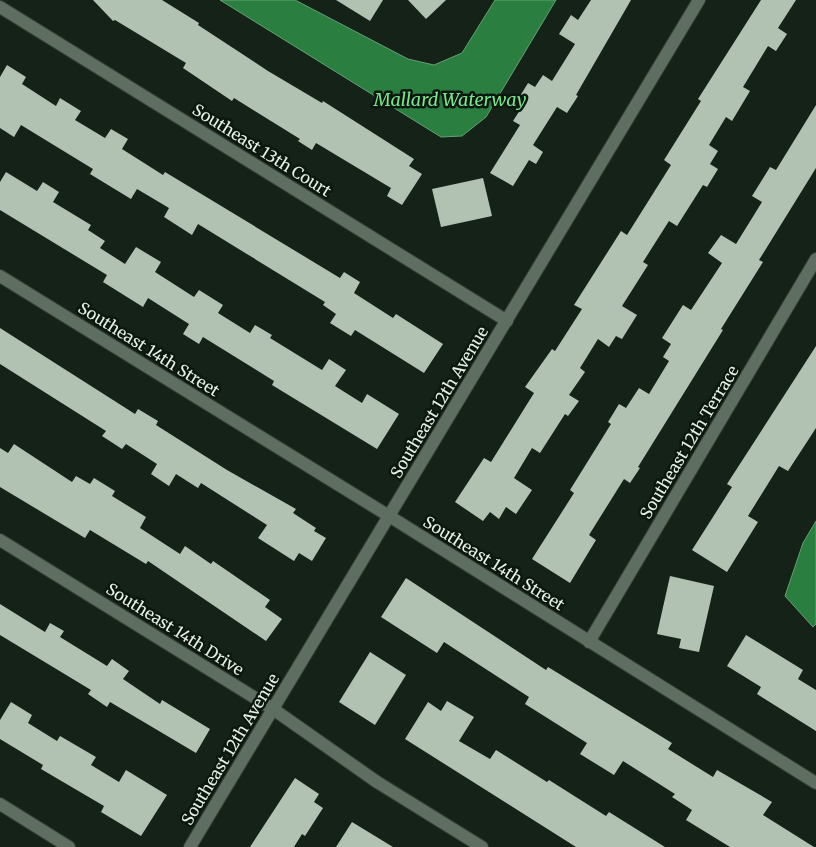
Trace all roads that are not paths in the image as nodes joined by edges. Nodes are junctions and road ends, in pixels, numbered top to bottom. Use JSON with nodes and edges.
{"nodes":[{"id":1,"x":699,"y":0,"type":"edge"},
{"id":2,"x":0,"y":7,"type":"edge"},
{"id":3,"x":816,"y":259,"type":"edge"},
{"id":4,"x":0,"y":276,"type":"edge"},
{"id":5,"x":507,"y":321,"type":"junction"},
{"id":6,"x":389,"y":516,"type":"junction"},
{"id":7,"x":0,"y":540,"type":"edge"},
{"id":8,"x":589,"y":642,"type":"junction"},
{"id":9,"x":273,"y":709,"type":"junction"},
{"id":10,"x":816,"y":784,"type":"edge"},
{"id":11,"x":0,"y":804,"type":"edge"},
{"id":12,"x":69,"y":847,"type":"edge"},
{"id":13,"x":190,"y":847,"type":"edge"},
{"id":14,"x":482,"y":847,"type":"edge"}],
"edges":[{"from":1,"to":5,"type":"street","name":"Southeast 12th Avenue"},
{"from":2,"to":5,"type":"street","name":"Southeast 13th Court"},
{"from":3,"to":8,"type":"street","name":"Southeast 12th Terrace"},
{"from":4,"to":6,"type":"street","name":"Southeast 14th Street"},
{"from":5,"to":6,"type":"street","name":"Southeast 12th Avenue"},
{"from":6,"to":8,"type":"street","name":"Southeast 14th Street"},
{"from":6,"to":9,"type":"street","name":"Southeast 12th Avenue"},
{"from":7,"to":9,"type":"street","name":"Southeast 14th Drive"},
{"from":8,"to":10,"type":"street","name":"Southeast 14th Street"},
{"from":9,"to":13,"type":"street","name":"Southeast 12th Avenue"},
{"from":9,"to":14,"type":"street","name":"Southeast 14th Drive"},
{"from":11,"to":12,"type":"street"}]}
